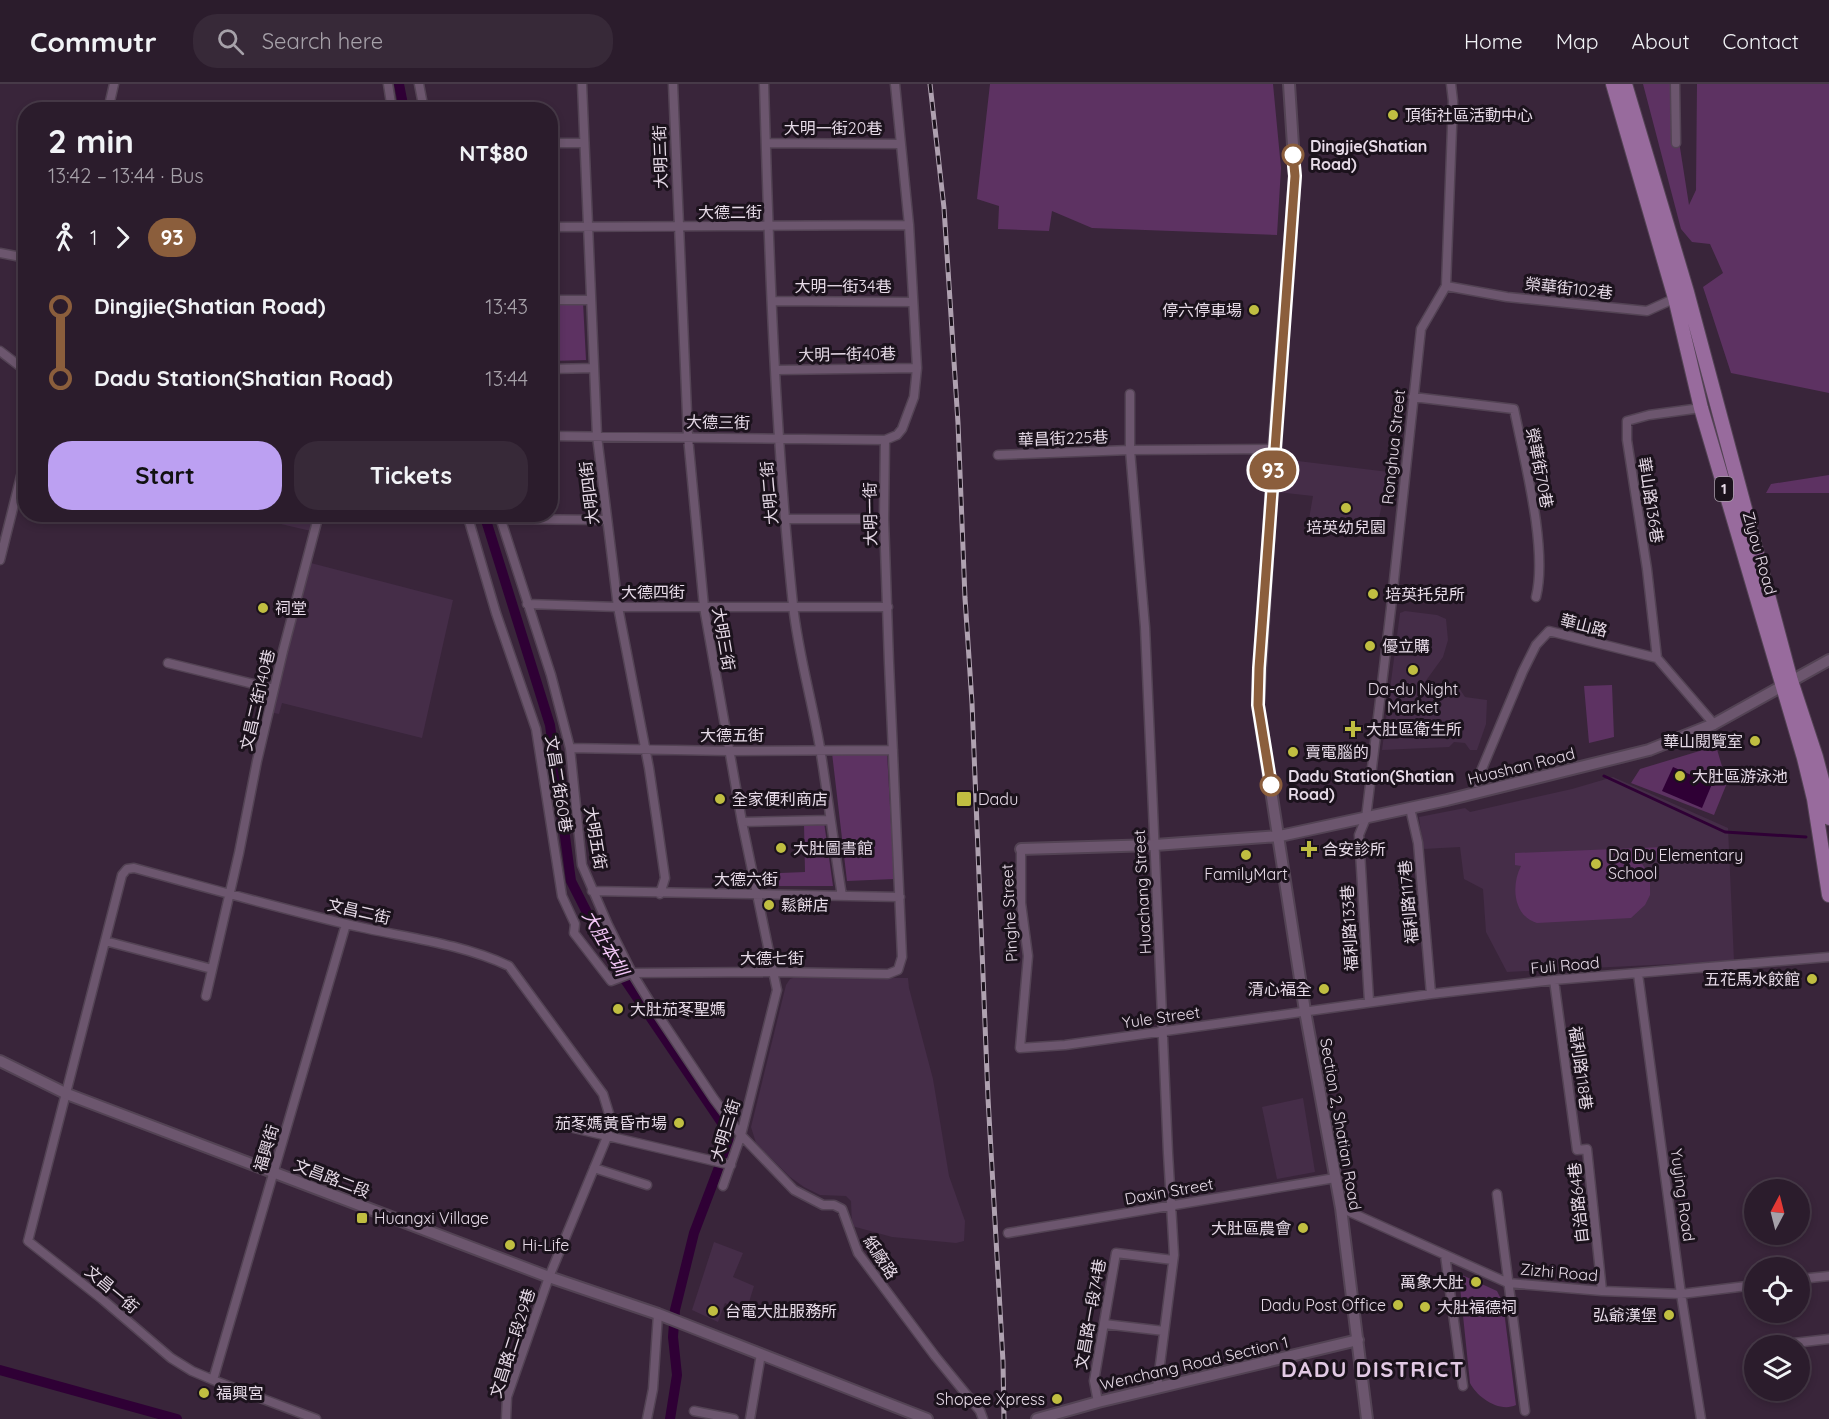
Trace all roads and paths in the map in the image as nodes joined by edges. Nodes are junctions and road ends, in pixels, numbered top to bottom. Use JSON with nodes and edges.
{"nodes":[{"id":1,"x":114,"y":84,"type":"edge"},
{"id":2,"x":387,"y":84,"type":"edge"},
{"id":3,"x":419,"y":84,"type":"edge"},
{"id":4,"x":582,"y":84,"type":"edge"},
{"id":5,"x":673,"y":84,"type":"edge"},
{"id":6,"x":764,"y":84,"type":"edge"},
{"id":7,"x":895,"y":84,"type":"edge"},
{"id":8,"x":1289,"y":84,"type":"edge"},
{"id":9,"x":1451,"y":84,"type":"edge"},
{"id":10,"x":1612,"y":84,"type":"edge"},
{"id":11,"x":1625,"y":84,"type":"edge"},
{"id":12,"x":1675,"y":84,"type":"edge"},
{"id":13,"x":110,"y":102,"type":"edge"},
{"id":14,"x":390,"y":102,"type":"edge"},
{"id":15,"x":422,"y":102,"type":"edge"},
{"id":16,"x":558,"y":143,"type":"edge"},
{"id":17,"x":584,"y":143,"type":"junction"},
{"id":18,"x":766,"y":143,"type":"junction"},
{"id":19,"x":1676,"y":143,"type":"dead end"},
{"id":20,"x":901,"y":144,"type":"junction"},
{"id":21,"x":909,"y":225,"type":"junction"},
{"id":22,"x":558,"y":227,"type":"edge"},
{"id":23,"x":589,"y":227,"type":"junction"},
{"id":24,"x":677,"y":227,"type":"junction"},
{"id":25,"x":768,"y":227,"type":"junction"},
{"id":26,"x":0,"y":253,"type":"edge"},
{"id":27,"x":18,"y":256,"type":"edge"},
{"id":28,"x":1446,"y":286,"type":"junction"},
{"id":29,"x":1681,"y":296,"type":"junction"},
{"id":30,"x":558,"y":300,"type":"edge"},
{"id":31,"x":591,"y":300,"type":"junction"},
{"id":32,"x":773,"y":301,"type":"junction"},
{"id":33,"x":913,"y":302,"type":"junction"},
{"id":34,"x":0,"y":351,"type":"edge"},
{"id":35,"x":18,"y":365,"type":"edge"},
{"id":36,"x":594,"y":368,"type":"junction"},
{"id":37,"x":917,"y":368,"type":"junction"},
{"id":38,"x":558,"y":369,"type":"edge"},
{"id":39,"x":777,"y":370,"type":"junction"},
{"id":40,"x":1130,"y":394,"type":"dead end"},
{"id":41,"x":1413,"y":397,"type":"junction"},
{"id":42,"x":1701,"y":408,"type":"junction"},
{"id":43,"x":558,"y":436,"type":"edge"},
{"id":44,"x":597,"y":436,"type":"junction"},
{"id":45,"x":688,"y":437,"type":"junction"},
{"id":46,"x":780,"y":438,"type":"junction"},
{"id":47,"x":885,"y":440,"type":"junction"},
{"id":48,"x":1274,"y":449,"type":"junction"},
{"id":49,"x":1130,"y":450,"type":"junction"},
{"id":50,"x":998,"y":455,"type":"dead end"},
{"id":51,"x":18,"y":488,"type":"edge"},
{"id":52,"x":558,"y":519,"type":"edge"},
{"id":53,"x":786,"y":519,"type":"junction"},
{"id":54,"x":884,"y":519,"type":"junction"},
{"id":55,"x":607,"y":520,"type":"junction"},
{"id":56,"x":317,"y":522,"type":"edge"},
{"id":57,"x":469,"y":522,"type":"edge"},
{"id":58,"x":501,"y":522,"type":"edge"},
{"id":59,"x":0,"y":560,"type":"edge"},
{"id":60,"x":1536,"y":597,"type":"dead end"},
{"id":61,"x":527,"y":604,"type":"junction"},
{"id":62,"x":618,"y":607,"type":"junction"},
{"id":63,"x":704,"y":607,"type":"junction"},
{"id":64,"x":794,"y":607,"type":"junction"},
{"id":65,"x":888,"y":607,"type":"junction"},
{"id":66,"x":1657,"y":658,"type":"junction"},
{"id":67,"x":1829,"y":660,"type":"edge"},
{"id":68,"x":168,"y":663,"type":"dead end"},
{"id":69,"x":1787,"y":683,"type":"junction"},
{"id":70,"x":274,"y":689,"type":"junction"},
{"id":71,"x":1714,"y":724,"type":"junction"},
{"id":72,"x":570,"y":748,"type":"junction"},
{"id":73,"x":644,"y":749,"type":"junction"},
{"id":74,"x":820,"y":749,"type":"junction"},
{"id":75,"x":893,"y":750,"type":"junction"},
{"id":76,"x":728,"y":751,"type":"junction"},
{"id":77,"x":1476,"y":783,"type":"dead end"},
{"id":78,"x":1410,"y":808,"type":"junction"},
{"id":79,"x":1366,"y":818,"type":"junction"},
{"id":80,"x":1829,"y":818,"type":"edge"},
{"id":81,"x":829,"y":820,"type":"junction"},
{"id":82,"x":742,"y":822,"type":"junction"},
{"id":83,"x":1280,"y":836,"type":"junction"},
{"id":84,"x":1155,"y":845,"type":"junction"},
{"id":85,"x":1022,"y":849,"type":"joint"},
{"id":86,"x":592,"y":891,"type":"junction"},
{"id":87,"x":229,"y":893,"type":"junction"},
{"id":88,"x":660,"y":894,"type":"junction"},
{"id":89,"x":756,"y":894,"type":"junction"},
{"id":90,"x":1829,"y":895,"type":"edge"},
{"id":91,"x":842,"y":896,"type":"junction"},
{"id":92,"x":900,"y":897,"type":"junction"},
{"id":93,"x":346,"y":924,"type":"junction"},
{"id":94,"x":105,"y":941,"type":"junction"},
{"id":95,"x":902,"y":957,"type":"joint"},
{"id":96,"x":1829,"y":957,"type":"edge"},
{"id":97,"x":212,"y":969,"type":"junction"},
{"id":98,"x":774,"y":972,"type":"junction"},
{"id":99,"x":632,"y":973,"type":"junction"},
{"id":100,"x":1638,"y":974,"type":"junction"},
{"id":101,"x":1554,"y":980,"type":"junction"},
{"id":102,"x":1431,"y":994,"type":"junction"},
{"id":103,"x":206,"y":996,"type":"dead end"},
{"id":104,"x":1369,"y":1001,"type":"junction"},
{"id":105,"x":1305,"y":1011,"type":"junction"},
{"id":106,"x":1163,"y":1032,"type":"junction"},
{"id":107,"x":1020,"y":1048,"type":"joint"},
{"id":108,"x":0,"y":1061,"type":"edge"},
{"id":109,"x":67,"y":1094,"type":"junction"},
{"id":110,"x":565,"y":1126,"type":"dead end"},
{"id":111,"x":741,"y":1135,"type":"junction"},
{"id":112,"x":607,"y":1137,"type":"junction"},
{"id":113,"x":1587,"y":1149,"type":"joint"},
{"id":114,"x":730,"y":1165,"type":"junction"},
{"id":115,"x":594,"y":1168,"type":"junction"},
{"id":116,"x":275,"y":1172,"type":"junction"},
{"id":117,"x":1335,"y":1179,"type":"junction"},
{"id":118,"x":647,"y":1185,"type":"dead end"},
{"id":119,"x":723,"y":1186,"type":"dead end"},
{"id":120,"x":1497,"y":1194,"type":"dead end"},
{"id":121,"x":1170,"y":1205,"type":"junction"},
{"id":122,"x":1341,"y":1208,"type":"junction"},
{"id":123,"x":1008,"y":1233,"type":"dead end"},
{"id":124,"x":567,"y":1235,"type":"joint"},
{"id":125,"x":1446,"y":1255,"type":"junction"},
{"id":126,"x":1173,"y":1260,"type":"junction"},
{"id":127,"x":1829,"y":1276,"type":"edge"},
{"id":128,"x":549,"y":1277,"type":"junction"},
{"id":129,"x":1810,"y":1279,"type":"edge"},
{"id":130,"x":1508,"y":1283,"type":"junction"},
{"id":131,"x":1744,"y":1286,"type":"edge"},
{"id":132,"x":1602,"y":1291,"type":"junction"},
{"id":133,"x":1681,"y":1294,"type":"junction"},
{"id":134,"x":658,"y":1314,"type":"junction"},
{"id":135,"x":1104,"y":1324,"type":"junction"},
{"id":136,"x":1164,"y":1331,"type":"junction"},
{"id":137,"x":1829,"y":1339,"type":"edge"},
{"id":138,"x":1358,"y":1340,"type":"junction"},
{"id":139,"x":1810,"y":1341,"type":"edge"},
{"id":140,"x":761,"y":1354,"type":"junction"},
{"id":141,"x":213,"y":1380,"type":"junction"},
{"id":142,"x":1463,"y":1386,"type":"dead end"},
{"id":143,"x":1158,"y":1388,"type":"junction"},
{"id":144,"x":1098,"y":1402,"type":"junction"},
{"id":145,"x":694,"y":1411,"type":"dead end"},
{"id":146,"x":1525,"y":1411,"type":"dead end"},
{"id":147,"x":316,"y":1419,"type":"edge"},
{"id":148,"x":506,"y":1419,"type":"edge"},
{"id":149,"x":647,"y":1419,"type":"edge"},
{"id":150,"x":734,"y":1419,"type":"edge"},
{"id":151,"x":750,"y":1419,"type":"edge"},
{"id":152,"x":927,"y":1419,"type":"edge"},
{"id":153,"x":983,"y":1419,"type":"edge"},
{"id":154,"x":1037,"y":1419,"type":"edge"},
{"id":155,"x":1367,"y":1419,"type":"edge"},
{"id":156,"x":1701,"y":1419,"type":"edge"}],
"edges":[{"from":1,"to":13,"type":"street"},
{"from":2,"to":14,"type":"street"},
{"from":3,"to":15,"type":"street"},
{"from":4,"to":17,"type":"street","name":"大明四街"},
{"from":5,"to":24,"type":"street","name":"大明三街"},
{"from":6,"to":18,"type":"street","name":"大明二街"},
{"from":7,"to":20,"type":"street"},
{"from":8,"to":48,"type":"street","name":"Section 2, Shatian Road"},
{"from":9,"to":28,"type":"street","name":"Ronghua Street"},
{"from":10,"to":29,"type":"main road","name":"Ziyou Road","number":"1"},
{"from":11,"to":29,"type":"main road","name":"Ziyou Road","number":"1"},
{"from":12,"to":19,"type":"street"},
{"from":16,"to":17,"type":"street"},
{"from":17,"to":23,"type":"street","name":"大明四街"},
{"from":18,"to":20,"type":"street","name":"大明一街20巷"},
{"from":18,"to":25,"type":"street","name":"大明二街"},
{"from":20,"to":21,"type":"street"},
{"from":21,"to":25,"type":"street","name":"大德二街"},
{"from":21,"to":33,"type":"street"},
{"from":22,"to":23,"type":"street","name":"大德二街"},
{"from":23,"to":24,"type":"street","name":"大德二街"},
{"from":23,"to":31,"type":"street","name":"大明四街"},
{"from":24,"to":25,"type":"street","name":"大德二街"},
{"from":24,"to":45,"type":"street","name":"大明三街"},
{"from":25,"to":32,"type":"street","name":"大明二街"},
{"from":26,"to":27,"type":"street"},
{"from":28,"to":29,"type":"street","name":"榮華街102巷"},
{"from":28,"to":41,"type":"street","name":"Ronghua Street"},
{"from":29,"to":42,"type":"main road","name":"Ziyou Road","number":"1"},
{"from":29,"to":69,"type":"main road","name":"Ziyou Road","number":"1"},
{"from":30,"to":31,"type":"street"},
{"from":31,"to":36,"type":"street","name":"大明四街"},
{"from":32,"to":33,"type":"street","name":"大明一街34巷"},
{"from":32,"to":39,"type":"street","name":"大明二街"},
{"from":33,"to":37,"type":"street"},
{"from":34,"to":35,"type":"street"},
{"from":36,"to":38,"type":"street"},
{"from":36,"to":44,"type":"street","name":"大明四街"},
{"from":37,"to":39,"type":"street","name":"大明一街40巷"},
{"from":37,"to":47,"type":"street"},
{"from":39,"to":46,"type":"street","name":"大明二街"},
{"from":40,"to":49,"type":"street","name":"Huachang Street"},
{"from":41,"to":60,"type":"street","name":"榮華街70巷"},
{"from":41,"to":79,"type":"street","name":"Ronghua Street"},
{"from":42,"to":66,"type":"street","name":"華山路136巷"},
{"from":42,"to":69,"type":"main road","name":"Ziyou Road","number":"1"},
{"from":43,"to":44,"type":"street","name":"大德三街"},
{"from":44,"to":45,"type":"street","name":"大德三街"},
{"from":44,"to":55,"type":"street","name":"大明四街"},
{"from":45,"to":46,"type":"street","name":"大德三街"},
{"from":45,"to":63,"type":"street","name":"大明三街"},
{"from":46,"to":47,"type":"street","name":"大德三街"},
{"from":46,"to":53,"type":"street","name":"大明二街"},
{"from":47,"to":54,"type":"street","name":"大明一街"},
{"from":48,"to":49,"type":"street","name":"華昌街225巷"},
{"from":48,"to":83,"type":"street","name":"Section 2, Shatian Road"},
{"from":49,"to":50,"type":"street","name":"華昌街225巷"},
{"from":49,"to":84,"type":"street","name":"Huachang Street"},
{"from":51,"to":59,"type":"street"},
{"from":52,"to":55,"type":"street"},
{"from":53,"to":54,"type":"street"},
{"from":53,"to":64,"type":"street","name":"大明二街"},
{"from":54,"to":65,"type":"street","name":"大明一街"},
{"from":55,"to":62,"type":"street","name":"大明四街"},
{"from":56,"to":70,"type":"street","name":"文昌二街140巷"},
{"from":57,"to":99,"type":"street","name":"文昌二街60巷"},
{"from":58,"to":61,"type":"street","name":"大明五街"},
{"from":61,"to":62,"type":"street","name":"大德四街"},
{"from":61,"to":72,"type":"street","name":"大明五街"},
{"from":62,"to":63,"type":"street","name":"大德四街"},
{"from":62,"to":73,"type":"street","name":"大明四街"},
{"from":63,"to":64,"type":"street","name":"大德四街"},
{"from":63,"to":76,"type":"street","name":"大明三街"},
{"from":64,"to":65,"type":"street","name":"大德四街"},
{"from":64,"to":74,"type":"street","name":"大明二街"},
{"from":65,"to":75,"type":"street","name":"大明一街"},
{"from":66,"to":71,"type":"street"},
{"from":66,"to":77,"type":"street","name":"華山路"},
{"from":67,"to":69,"type":"street","name":"Huashan Road"},
{"from":68,"to":70,"type":"street"},
{"from":69,"to":71,"type":"street","name":"Huashan Road"},
{"from":69,"to":80,"type":"main road","name":"Ziyou Road","number":"1"},
{"from":69,"to":90,"type":"main road","name":"Ziyou Road","number":"1"},
{"from":70,"to":87,"type":"street","name":"文昌二街140巷"},
{"from":71,"to":78,"type":"street","name":"Huashan Road"},
{"from":72,"to":73,"type":"street","name":"大德五街"},
{"from":72,"to":86,"type":"street","name":"大明五街"},
{"from":73,"to":76,"type":"street","name":"大德五街"},
{"from":73,"to":88,"type":"street","name":"大明四街"},
{"from":74,"to":75,"type":"street","name":"大德五街"},
{"from":74,"to":76,"type":"street","name":"大德五街"},
{"from":74,"to":81,"type":"street","name":"大明二街"},
{"from":75,"to":92,"type":"street","name":"大明一街"},
{"from":76,"to":82,"type":"street","name":"大明三街"},
{"from":78,"to":79,"type":"street","name":"Huashan Road"},
{"from":78,"to":102,"type":"street","name":"福利路117巷"},
{"from":79,"to":83,"type":"street","name":"Huashan Road"},
{"from":79,"to":104,"type":"street","name":"福利路133巷"},
{"from":81,"to":82,"type":"street"},
{"from":81,"to":91,"type":"street","name":"大明二街"},
{"from":82,"to":89,"type":"street","name":"大明三街"},
{"from":83,"to":84,"type":"street","name":"Huashan Road"},
{"from":83,"to":105,"type":"street","name":"Section 2, Shatian Road"},
{"from":84,"to":85,"type":"street","name":"Huashan Road"},
{"from":84,"to":106,"type":"street","name":"Huachang Street"},
{"from":85,"to":107,"type":"street","name":"Pinghe Street"},
{"from":86,"to":88,"type":"street","name":"大德六街"},
{"from":86,"to":99,"type":"street","name":"大明五街"},
{"from":87,"to":93,"type":"street","name":"文昌二街"},
{"from":87,"to":94,"type":"street","name":"文昌二街"},
{"from":87,"to":97,"type":"street","name":"文昌二街140巷"},
{"from":88,"to":89,"type":"street","name":"大德六街"},
{"from":89,"to":91,"type":"street","name":"大德六街"},
{"from":89,"to":98,"type":"street","name":"大明三街"},
{"from":91,"to":92,"type":"street","name":"大德六街"},
{"from":92,"to":95,"type":"street","name":"大明一街"},
{"from":93,"to":112,"type":"street","name":"文昌二街"},
{"from":93,"to":116,"type":"street","name":"福興街"},
{"from":94,"to":97,"type":"street"},
{"from":94,"to":109,"type":"street","name":"文昌二街"},
{"from":95,"to":98,"type":"street","name":"大德七街"},
{"from":96,"to":100,"type":"street","name":"Fuli Road"},
{"from":97,"to":103,"type":"street","name":"文昌二街140巷"},
{"from":98,"to":99,"type":"street","name":"大德七街"},
{"from":98,"to":111,"type":"street","name":"大明三街"},
{"from":99,"to":111,"type":"street","name":"大明五街"},
{"from":100,"to":101,"type":"street","name":"Fuli Road"},
{"from":100,"to":133,"type":"street","name":"Yuying Road"},
{"from":101,"to":102,"type":"street","name":"Fuli Road"},
{"from":101,"to":113,"type":"street","name":"福利路118巷"},
{"from":102,"to":104,"type":"street","name":"Fuli Road"},
{"from":104,"to":105,"type":"street","name":"Fuli Road"},
{"from":105,"to":106,"type":"street","name":"Yule Street"},
{"from":105,"to":117,"type":"street","name":"Section 2, Shatian Road"},
{"from":106,"to":107,"type":"street","name":"Yule Street"},
{"from":106,"to":121,"type":"street","name":"Huachang Street"},
{"from":108,"to":109,"type":"street","name":"文昌路二段"},
{"from":109,"to":116,"type":"street","name":"文昌路二段"},
{"from":109,"to":141,"type":"street","name":"文昌一街"},
{"from":110,"to":112,"type":"street"},
{"from":111,"to":114,"type":"street","name":"大明三街"},
{"from":111,"to":153,"type":"street","name":"紙廠路"},
{"from":112,"to":114,"type":"street"},
{"from":112,"to":115,"type":"street","name":"文昌二街"},
{"from":113,"to":132,"type":"street","name":"自治路64巷"},
{"from":114,"to":119,"type":"street","name":"大明三街"},
{"from":115,"to":118,"type":"street"},
{"from":115,"to":124,"type":"street","name":"文昌二街"},
{"from":116,"to":128,"type":"street","name":"文昌路二段"},
{"from":116,"to":141,"type":"street","name":"福興街"},
{"from":117,"to":121,"type":"street","name":"Daxin Street"},
{"from":117,"to":122,"type":"street","name":"Section 2, Shatian Road"},
{"from":120,"to":130,"type":"street"},
{"from":121,"to":123,"type":"street","name":"Daxin Street"},
{"from":121,"to":126,"type":"street","name":"Huachang Street"},
{"from":122,"to":125,"type":"street","name":"Zizhi Road"},
{"from":122,"to":138,"type":"street","name":"Section 2, Shatian Road"},
{"from":124,"to":128,"type":"street","name":"文昌路二段29巷"},
{"from":125,"to":130,"type":"street","name":"Zizhi Road"},
{"from":125,"to":142,"type":"street"},
{"from":126,"to":135,"type":"street","name":"文昌路一段74巷"},
{"from":126,"to":136,"type":"street","name":"Huachang Street"},
{"from":127,"to":129,"type":"street"},
{"from":128,"to":134,"type":"street","name":"文昌路二段"},
{"from":128,"to":148,"type":"street","name":"文昌路二段29巷"},
{"from":130,"to":132,"type":"street","name":"Zizhi Road"},
{"from":130,"to":146,"type":"street"},
{"from":131,"to":133,"type":"street","name":"Zizhi Road"},
{"from":132,"to":133,"type":"street","name":"Zizhi Road"},
{"from":133,"to":156,"type":"street","name":"Yuying Road"},
{"from":134,"to":140,"type":"street"},
{"from":134,"to":149,"type":"street"},
{"from":135,"to":136,"type":"street"},
{"from":135,"to":144,"type":"street","name":"文昌路一段74巷"},
{"from":136,"to":143,"type":"street","name":"Huachang Street"},
{"from":137,"to":139,"type":"street"},
{"from":138,"to":143,"type":"street","name":"Wenchang Road Section 1"},
{"from":138,"to":155,"type":"street","name":"Section 2, Shatian Road"},
{"from":140,"to":151,"type":"street"},
{"from":140,"to":152,"type":"street"},
{"from":141,"to":147,"type":"street","name":"文昌一街"},
{"from":143,"to":144,"type":"street","name":"Wenchang Road Section 1"},
{"from":144,"to":154,"type":"street","name":"Wenchang Road Section 1"},
{"from":145,"to":150,"type":"street"}]}
